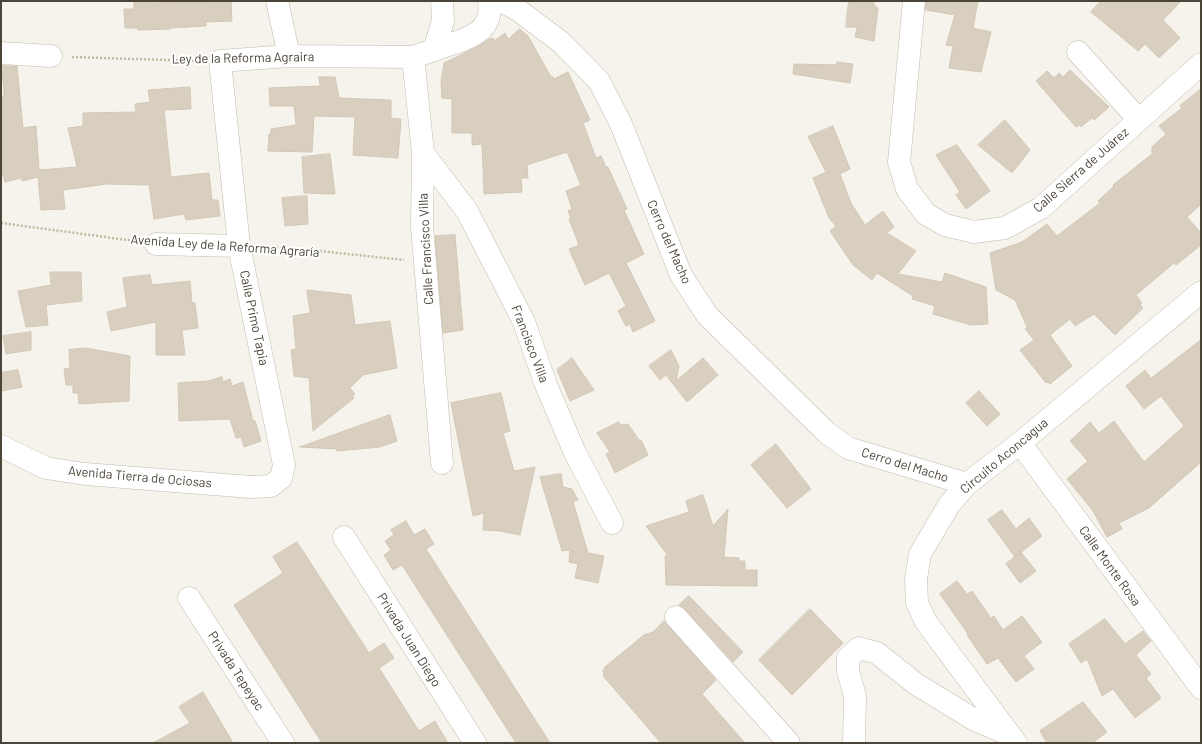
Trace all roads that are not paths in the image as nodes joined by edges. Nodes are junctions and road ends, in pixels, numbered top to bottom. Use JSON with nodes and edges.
{"nodes":[{"id":1,"x":277,"y":1,"type":"edge"},
{"id":2,"x":442,"y":1,"type":"edge"},
{"id":3,"x":489,"y":1,"type":"edge"},
{"id":4,"x":501,"y":1,"type":"edge"},
{"id":5,"x":914,"y":1,"type":"edge"},
{"id":6,"x":434,"y":50,"type":"junction"},
{"id":7,"x":1,"y":52,"type":"edge"},
{"id":8,"x":1078,"y":52,"type":"dead end"},
{"id":9,"x":51,"y":56,"type":"road end"},
{"id":10,"x":289,"y":56,"type":"junction"},
{"id":11,"x":413,"y":57,"type":"junction"},
{"id":12,"x":220,"y":61,"type":"joint"},
{"id":13,"x":1201,"y":64,"type":"edge"},
{"id":14,"x":1140,"y":120,"type":"junction"},
{"id":15,"x":423,"y":153,"type":"junction"},
{"id":16,"x":156,"y":244,"type":"road end"},
{"id":17,"x":239,"y":246,"type":"junction"},
{"id":18,"x":1201,"y":292,"type":"edge"},
{"id":19,"x":1020,"y":443,"type":"junction"},
{"id":20,"x":1,"y":446,"type":"edge"},
{"id":21,"x":442,"y":464,"type":"dead end"},
{"id":22,"x":282,"y":478,"type":"joint"},
{"id":23,"x":967,"y":484,"type":"junction"},
{"id":24,"x":612,"y":523,"type":"dead end"},
{"id":25,"x":344,"y":537,"type":"dead end"},
{"id":26,"x":189,"y":598,"type":"dead end"},
{"id":27,"x":676,"y":617,"type":"dead end"},
{"id":28,"x":1201,"y":688,"type":"edge"},
{"id":29,"x":1013,"y":739,"type":"edge"},
{"id":30,"x":283,"y":743,"type":"edge"},
{"id":31,"x":475,"y":743,"type":"edge"},
{"id":32,"x":789,"y":743,"type":"edge"},
{"id":33,"x":854,"y":743,"type":"edge"}],
"edges":[{"from":1,"to":10,"type":"street"},
{"from":2,"to":6,"type":"street"},
{"from":3,"to":6,"type":"street"},
{"from":4,"to":23,"type":"street","name":"Cerro del Macho"},
{"from":5,"to":14,"type":"street","name":"Calle Sierra de Juárez"},
{"from":6,"to":11,"type":"street"},
{"from":7,"to":9,"type":"street"},
{"from":8,"to":14,"type":"street"},
{"from":10,"to":11,"type":"street","name":"Ley de la Reforma Agraira"},
{"from":10,"to":12,"type":"street","name":"Ley de la Reforma Agraira"},
{"from":11,"to":15,"type":"street","name":"Calle Francisco Villa"},
{"from":12,"to":17,"type":"street","name":"Calle Primo Tapia"},
{"from":13,"to":14,"type":"street","name":"Calle Sierra de Juárez"},
{"from":15,"to":21,"type":"street","name":"Calle Francisco Villa"},
{"from":15,"to":24,"type":"street","name":"Francisco Villa"},
{"from":16,"to":17,"type":"street","name":"Avenida Ley de la Reforma Agraría"},
{"from":17,"to":22,"type":"street","name":"Calle Primo Tapia"},
{"from":18,"to":19,"type":"street","name":"Circuito Aconcagua"},
{"from":19,"to":23,"type":"street","name":"Circuito Aconcagua"},
{"from":19,"to":28,"type":"street","name":"Calle Monte Rosa"},
{"from":20,"to":22,"type":"street","name":"Avenida Tierra de Ociosas"},
{"from":23,"to":29,"type":"street","name":"Circuito Aconcagua"},
{"from":25,"to":31,"type":"street","name":"Privada Juan Diego"},
{"from":26,"to":30,"type":"street","name":"Privada Tepeyac"},
{"from":27,"to":32,"type":"street"},
{"from":29,"to":33,"type":"street"}]}
